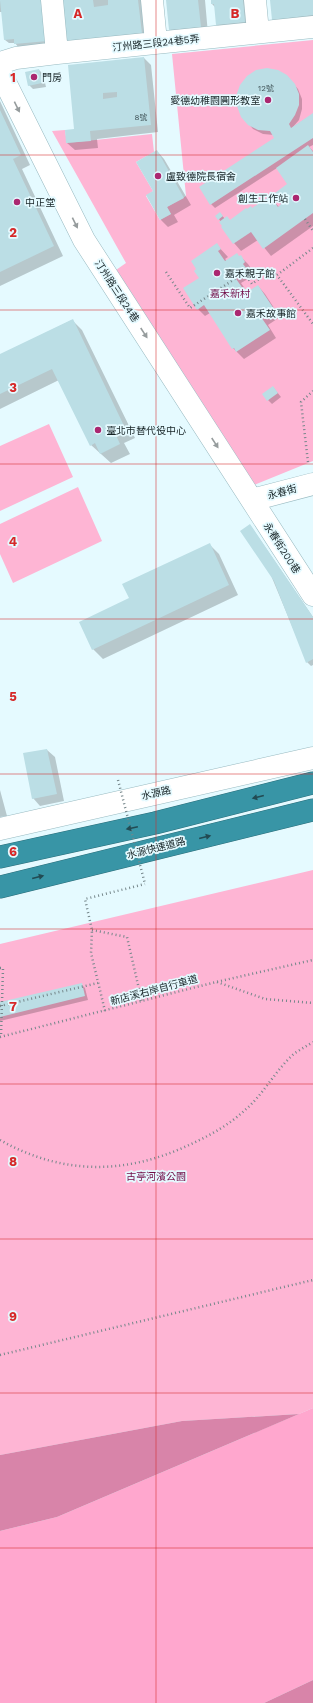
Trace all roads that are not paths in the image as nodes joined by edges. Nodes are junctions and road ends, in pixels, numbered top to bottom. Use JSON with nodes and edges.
{"nodes":[{"id":1,"x":52,"y":0,"type":"edge"},
{"id":2,"x":152,"y":0,"type":"edge"},
{"id":3,"x":255,"y":0,"type":"edge"},
{"id":4,"x":313,"y":27,"type":"edge"},
{"id":5,"x":258,"y":32,"type":"junction"},
{"id":6,"x":156,"y":42,"type":"junction"},
{"id":7,"x":57,"y":53,"type":"junction"},
{"id":8,"x":0,"y":63,"type":"edge"},
{"id":9,"x":0,"y":72,"type":"edge"},
{"id":10,"x":312,"y":484,"type":"edge"},
{"id":11,"x":252,"y":500,"type":"junction"},
{"id":12,"x":313,"y":595,"type":"edge"},
{"id":13,"x":313,"y":758,"type":"edge"},
{"id":14,"x":304,"y":786,"type":"edge"},
{"id":15,"x":313,"y":810,"type":"edge"},
{"id":16,"x":0,"y":829,"type":"edge"},
{"id":17,"x":0,"y":857,"type":"edge"},
{"id":18,"x":0,"y":887,"type":"edge"}],
"edges":[{"from":1,"to":7,"type":"street"},
{"from":2,"to":6,"type":"street"},
{"from":3,"to":5,"type":"street"},
{"from":4,"to":5,"type":"street","name":"汀州路三段24巷5弄"},
{"from":5,"to":6,"type":"street","name":"汀州路三段24巷5弄"},
{"from":6,"to":7,"type":"street","name":"汀州路三段24巷5弄"},
{"from":7,"to":8,"type":"street","name":"汀州路三段24巷5弄"},
{"from":9,"to":11,"type":"street","name":"汀州路三段24巷","one_way":true},
{"from":10,"to":11,"type":"street","name":"永春街"},
{"from":11,"to":12,"type":"street","name":"永春街200巷"},
{"from":13,"to":16,"type":"street","name":"水源路"},
{"from":14,"to":17,"type":"highway","one_way":true},
{"from":18,"to":15,"type":"highway","name":"水源快速道路","one_way":true}]}
